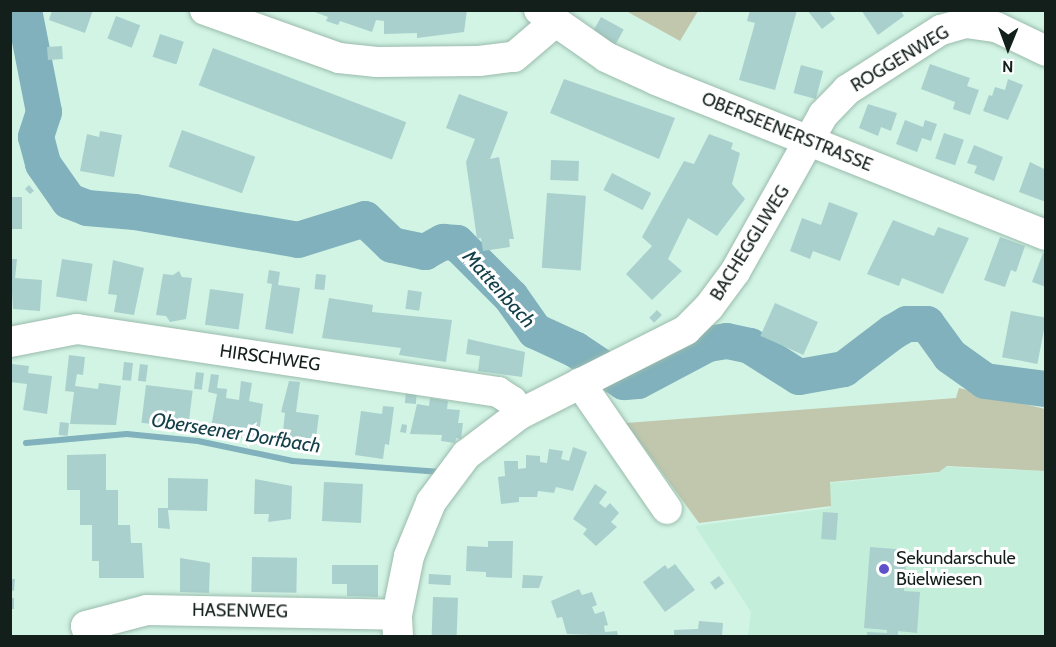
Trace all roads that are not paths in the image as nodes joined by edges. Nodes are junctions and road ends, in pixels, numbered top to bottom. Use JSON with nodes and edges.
{"nodes":[{"id":1,"x":205,"y":10,"type":"edge"},
{"id":2,"x":547,"y":17,"type":"edge"},
{"id":3,"x":1046,"y":51,"type":"edge"},
{"id":4,"x":812,"y":141,"type":"junction"},
{"id":5,"x":1046,"y":235,"type":"edge"},
{"id":6,"x":10,"y":342,"type":"edge"},
{"id":7,"x":598,"y":374,"type":"junction"},
{"id":8,"x":520,"y":414,"type":"junction"},
{"id":9,"x":667,"y":509,"type":"dead end"},
{"id":10,"x":397,"y":626,"type":"edge"},
{"id":11,"x":88,"y":631,"type":"edge"}],
"edges":[{"from":1,"to":2,"type":"street"},
{"from":2,"to":4,"type":"street","name":"OBERSEENERSTRASSE"},
{"from":3,"to":4,"type":"street","name":"ROGGENWEG"},
{"from":4,"to":5,"type":"street","name":"OBERSEENERSTRASSE"},
{"from":4,"to":7,"type":"street","name":"BACHEGGLIWEG"},
{"from":6,"to":8,"type":"street","name":"HIRSCHWEG"},
{"from":7,"to":8,"type":"street","name":"BACHEGGLIWEG"},
{"from":7,"to":9,"type":"street"},
{"from":8,"to":10,"type":"street","name":"BACHEGGLIWEG"},
{"from":10,"to":11,"type":"street","name":"HASENWEG"}]}
